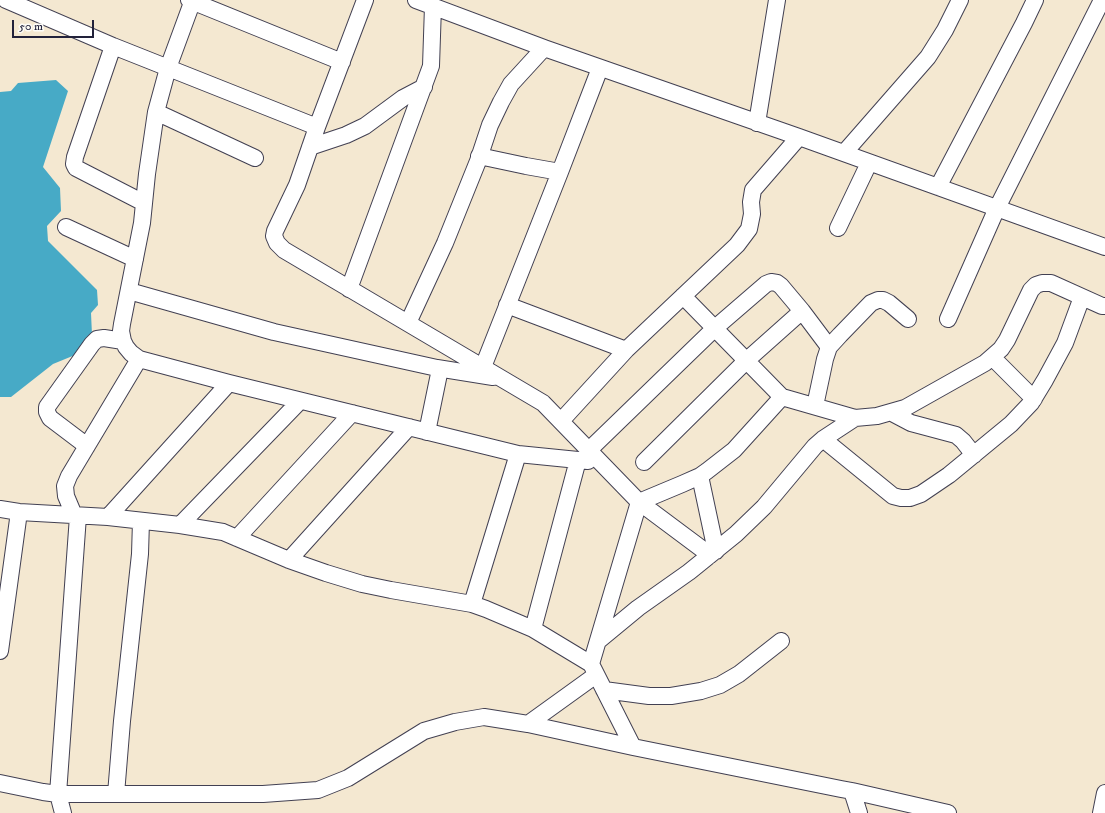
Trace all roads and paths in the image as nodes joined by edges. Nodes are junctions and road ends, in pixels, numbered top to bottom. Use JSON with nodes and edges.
{"nodes":[{"id":1,"x":6,"y":0,"type":"edge"},
{"id":2,"x":365,"y":0,"type":"edge"},
{"id":3,"x":416,"y":0,"type":"edge"},
{"id":4,"x":776,"y":0,"type":"edge"},
{"id":5,"x":960,"y":0,"type":"edge"},
{"id":6,"x":1035,"y":0,"type":"edge"},
{"id":7,"x":1102,"y":0,"type":"edge"},
{"id":8,"x":192,"y":1,"type":"edge"},
{"id":9,"x":440,"y":5,"type":"edge"},
{"id":10,"x":113,"y":46,"type":"junction"},
{"id":11,"x":544,"y":48,"type":"junction"},
{"id":12,"x":342,"y":62,"type":"junction"},
{"id":13,"x":168,"y":68,"type":"junction"},
{"id":14,"x":600,"y":68,"type":"junction"},
{"id":15,"x":424,"y":87,"type":"junction"},
{"id":16,"x":156,"y":112,"type":"junction"},
{"id":17,"x":757,"y":123,"type":"junction"},
{"id":18,"x":317,"y":127,"type":"junction"},
{"id":19,"x":799,"y":138,"type":"junction"},
{"id":20,"x":310,"y":147,"type":"junction"},
{"id":21,"x":844,"y":153,"type":"junction"},
{"id":22,"x":479,"y":156,"type":"junction"},
{"id":23,"x":256,"y":158,"type":"dead end"},
{"id":24,"x":869,"y":162,"type":"junction"},
{"id":25,"x":560,"y":172,"type":"junction"},
{"id":26,"x":938,"y":187,"type":"junction"},
{"id":27,"x":144,"y":203,"type":"junction"},
{"id":28,"x":997,"y":208,"type":"junction"},
{"id":29,"x":66,"y":227,"type":"dead end"},
{"id":30,"x":838,"y":228,"type":"dead end"},
{"id":31,"x":1105,"y":247,"type":"edge"},
{"id":32,"x":135,"y":259,"type":"junction"},
{"id":33,"x":349,"y":288,"type":"junction"},
{"id":34,"x":129,"y":291,"type":"junction"},
{"id":35,"x":683,"y":296,"type":"junction"},
{"id":36,"x":1082,"y":297,"type":"junction"},
{"id":37,"x":507,"y":305,"type":"junction"},
{"id":38,"x":1105,"y":306,"type":"edge"},
{"id":39,"x":802,"y":311,"type":"junction"},
{"id":40,"x":908,"y":318,"type":"dead end"},
{"id":41,"x":948,"y":319,"type":"dead end"},
{"id":42,"x":408,"y":323,"type":"junction"},
{"id":43,"x":715,"y":328,"type":"junction"},
{"id":44,"x":123,"y":341,"type":"junction"},
{"id":45,"x":829,"y":348,"type":"junction"},
{"id":46,"x":626,"y":350,"type":"junction"},
{"id":47,"x":992,"y":357,"type":"junction"},
{"id":48,"x":138,"y":359,"type":"junction"},
{"id":49,"x":747,"y":360,"type":"junction"},
{"id":50,"x":483,"y":367,"type":"junction"},
{"id":51,"x":440,"y":369,"type":"junction"},
{"id":52,"x":502,"y":378,"type":"junction"},
{"id":53,"x":229,"y":383,"type":"junction"},
{"id":54,"x":782,"y":397,"type":"junction"},
{"id":55,"x":1034,"y":399,"type":"junction"},
{"id":56,"x":300,"y":401,"type":"junction"},
{"id":57,"x":815,"y":406,"type":"junction"},
{"id":58,"x":892,"y":412,"type":"junction"},
{"id":59,"x":352,"y":414,"type":"junction"},
{"id":60,"x":855,"y":418,"type":"junction"},
{"id":61,"x":561,"y":421,"type":"junction"},
{"id":62,"x":409,"y":428,"type":"junction"},
{"id":63,"x":427,"y":432,"type":"junction"},
{"id":64,"x":823,"y":439,"type":"junction"},
{"id":65,"x":87,"y":446,"type":"junction"},
{"id":66,"x":518,"y":454,"type":"junction"},
{"id":67,"x":583,"y":455,"type":"junction"},
{"id":68,"x":974,"y":455,"type":"junction"},
{"id":69,"x":644,"y":462,"type":"dead end"},
{"id":70,"x":700,"y":476,"type":"junction"},
{"id":71,"x":639,"y":502,"type":"junction"},
{"id":72,"x":0,"y":509,"type":"edge"},
{"id":73,"x":18,"y":512,"type":"junction"},
{"id":74,"x":76,"y":516,"type":"junction"},
{"id":75,"x":108,"y":517,"type":"junction"},
{"id":76,"x":141,"y":521,"type":"junction"},
{"id":77,"x":180,"y":525,"type":"junction"},
{"id":78,"x":237,"y":538,"type":"junction"},
{"id":79,"x":713,"y":553,"type":"junction"},
{"id":80,"x":289,"y":560,"type":"junction"},
{"id":81,"x":472,"y":604,"type":"junction"},
{"id":82,"x":533,"y":629,"type":"junction"},
{"id":83,"x":598,"y":641,"type":"junction"},
{"id":84,"x":781,"y":641,"type":"dead end"},
{"id":85,"x":0,"y":651,"type":"edge"},
{"id":86,"x":594,"y":669,"type":"junction"},
{"id":87,"x":604,"y":690,"type":"junction"},
{"id":88,"x":528,"y":724,"type":"junction"},
{"id":89,"x":633,"y":747,"type":"junction"},
{"id":90,"x":0,"y":783,"type":"edge"},
{"id":91,"x":852,"y":791,"type":"junction"},
{"id":92,"x":1105,"y":793,"type":"edge"},
{"id":93,"x":58,"y":794,"type":"junction"},
{"id":94,"x":116,"y":794,"type":"junction"},
{"id":95,"x":882,"y":798,"type":"junction"},
{"id":96,"x":63,"y":813,"type":"edge"},
{"id":97,"x":859,"y":813,"type":"edge"},
{"id":98,"x":895,"y":813,"type":"edge"},
{"id":99,"x":948,"y":813,"type":"edge"},
{"id":100,"x":1101,"y":813,"type":"edge"}],
"edges":[{"from":1,"to":10,"type":"street"},
{"from":2,"to":12,"type":"street"},
{"from":3,"to":9,"type":"street"},
{"from":4,"to":17,"type":"street"},
{"from":5,"to":21,"type":"street"},
{"from":6,"to":26,"type":"street"},
{"from":7,"to":28,"type":"street"},
{"from":8,"to":12,"type":"street"},
{"from":8,"to":13,"type":"street"},
{"from":9,"to":11,"type":"street"},
{"from":9,"to":15,"type":"street"},
{"from":10,"to":13,"type":"street"},
{"from":10,"to":27,"type":"street"},
{"from":11,"to":14,"type":"street"},
{"from":11,"to":22,"type":"street"},
{"from":12,"to":18,"type":"street"},
{"from":13,"to":16,"type":"street"},
{"from":13,"to":18,"type":"street"},
{"from":14,"to":17,"type":"street"},
{"from":14,"to":25,"type":"street"},
{"from":15,"to":20,"type":"street"},
{"from":15,"to":33,"type":"street"},
{"from":16,"to":23,"type":"street"},
{"from":16,"to":27,"type":"street"},
{"from":17,"to":19,"type":"street"},
{"from":18,"to":20,"type":"street"},
{"from":19,"to":21,"type":"street"},
{"from":19,"to":35,"type":"street"},
{"from":20,"to":33,"type":"street"},
{"from":21,"to":24,"type":"street"},
{"from":22,"to":25,"type":"street"},
{"from":22,"to":42,"type":"street"},
{"from":24,"to":26,"type":"street"},
{"from":24,"to":30,"type":"street"},
{"from":25,"to":37,"type":"street"},
{"from":26,"to":28,"type":"street"},
{"from":27,"to":32,"type":"street"},
{"from":28,"to":31,"type":"street"},
{"from":28,"to":41,"type":"street"},
{"from":29,"to":32,"type":"street"},
{"from":32,"to":34,"type":"street"},
{"from":33,"to":42,"type":"street"},
{"from":34,"to":44,"type":"street"},
{"from":34,"to":51,"type":"street"},
{"from":35,"to":43,"type":"street"},
{"from":35,"to":46,"type":"street"},
{"from":36,"to":38,"type":"street"},
{"from":36,"to":47,"type":"street"},
{"from":36,"to":55,"type":"street"},
{"from":37,"to":46,"type":"street"},
{"from":37,"to":50,"type":"street"},
{"from":39,"to":43,"type":"street"},
{"from":39,"to":45,"type":"street"},
{"from":39,"to":49,"type":"street"},
{"from":40,"to":45,"type":"street"},
{"from":42,"to":50,"type":"street"},
{"from":43,"to":49,"type":"street"},
{"from":43,"to":67,"type":"street"},
{"from":44,"to":48,"type":"street"},
{"from":44,"to":65,"type":"street"},
{"from":45,"to":57,"type":"street"},
{"from":46,"to":61,"type":"street"},
{"from":47,"to":55,"type":"street"},
{"from":47,"to":58,"type":"street"},
{"from":48,"to":53,"type":"street"},
{"from":48,"to":65,"type":"street"},
{"from":49,"to":54,"type":"street"},
{"from":49,"to":69,"type":"street"},
{"from":50,"to":52,"type":"street"},
{"from":51,"to":52,"type":"street"},
{"from":51,"to":63,"type":"street"},
{"from":52,"to":61,"type":"street"},
{"from":53,"to":56,"type":"street"},
{"from":53,"to":75,"type":"street"},
{"from":54,"to":57,"type":"street"},
{"from":54,"to":70,"type":"street"},
{"from":55,"to":68,"type":"street"},
{"from":56,"to":59,"type":"street"},
{"from":56,"to":77,"type":"street"},
{"from":57,"to":60,"type":"street"},
{"from":58,"to":60,"type":"street"},
{"from":58,"to":68,"type":"street"},
{"from":59,"to":62,"type":"street"},
{"from":59,"to":78,"type":"street"},
{"from":60,"to":64,"type":"street"},
{"from":61,"to":67,"type":"street"},
{"from":62,"to":63,"type":"street"},
{"from":62,"to":80,"type":"street"},
{"from":63,"to":66,"type":"street"},
{"from":64,"to":68,"type":"street"},
{"from":64,"to":79,"type":"street"},
{"from":65,"to":74,"type":"street"},
{"from":66,"to":67,"type":"street"},
{"from":66,"to":81,"type":"street"},
{"from":67,"to":71,"type":"street"},
{"from":67,"to":82,"type":"street"},
{"from":70,"to":71,"type":"street"},
{"from":70,"to":79,"type":"street"},
{"from":71,"to":79,"type":"street"},
{"from":71,"to":83,"type":"street"},
{"from":72,"to":73,"type":"street"},
{"from":73,"to":74,"type":"street"},
{"from":73,"to":85,"type":"street"},
{"from":74,"to":75,"type":"street"},
{"from":74,"to":93,"type":"street"},
{"from":75,"to":76,"type":"street"},
{"from":76,"to":77,"type":"street"},
{"from":76,"to":94,"type":"street"},
{"from":77,"to":78,"type":"street"},
{"from":78,"to":80,"type":"street"},
{"from":79,"to":83,"type":"street"},
{"from":80,"to":81,"type":"street"},
{"from":81,"to":82,"type":"street"},
{"from":82,"to":86,"type":"street"},
{"from":83,"to":86,"type":"street"},
{"from":84,"to":87,"type":"street"},
{"from":86,"to":87,"type":"street"},
{"from":86,"to":88,"type":"street"},
{"from":87,"to":89,"type":"street"},
{"from":88,"to":89,"type":"street"},
{"from":88,"to":94,"type":"street"},
{"from":89,"to":91,"type":"street"},
{"from":90,"to":93,"type":"street"},
{"from":91,"to":95,"type":"street"},
{"from":91,"to":97,"type":"street"},
{"from":92,"to":100,"type":"street"},
{"from":93,"to":94,"type":"street"},
{"from":93,"to":96,"type":"street"},
{"from":95,"to":98,"type":"street"},
{"from":95,"to":99,"type":"street"}]}
